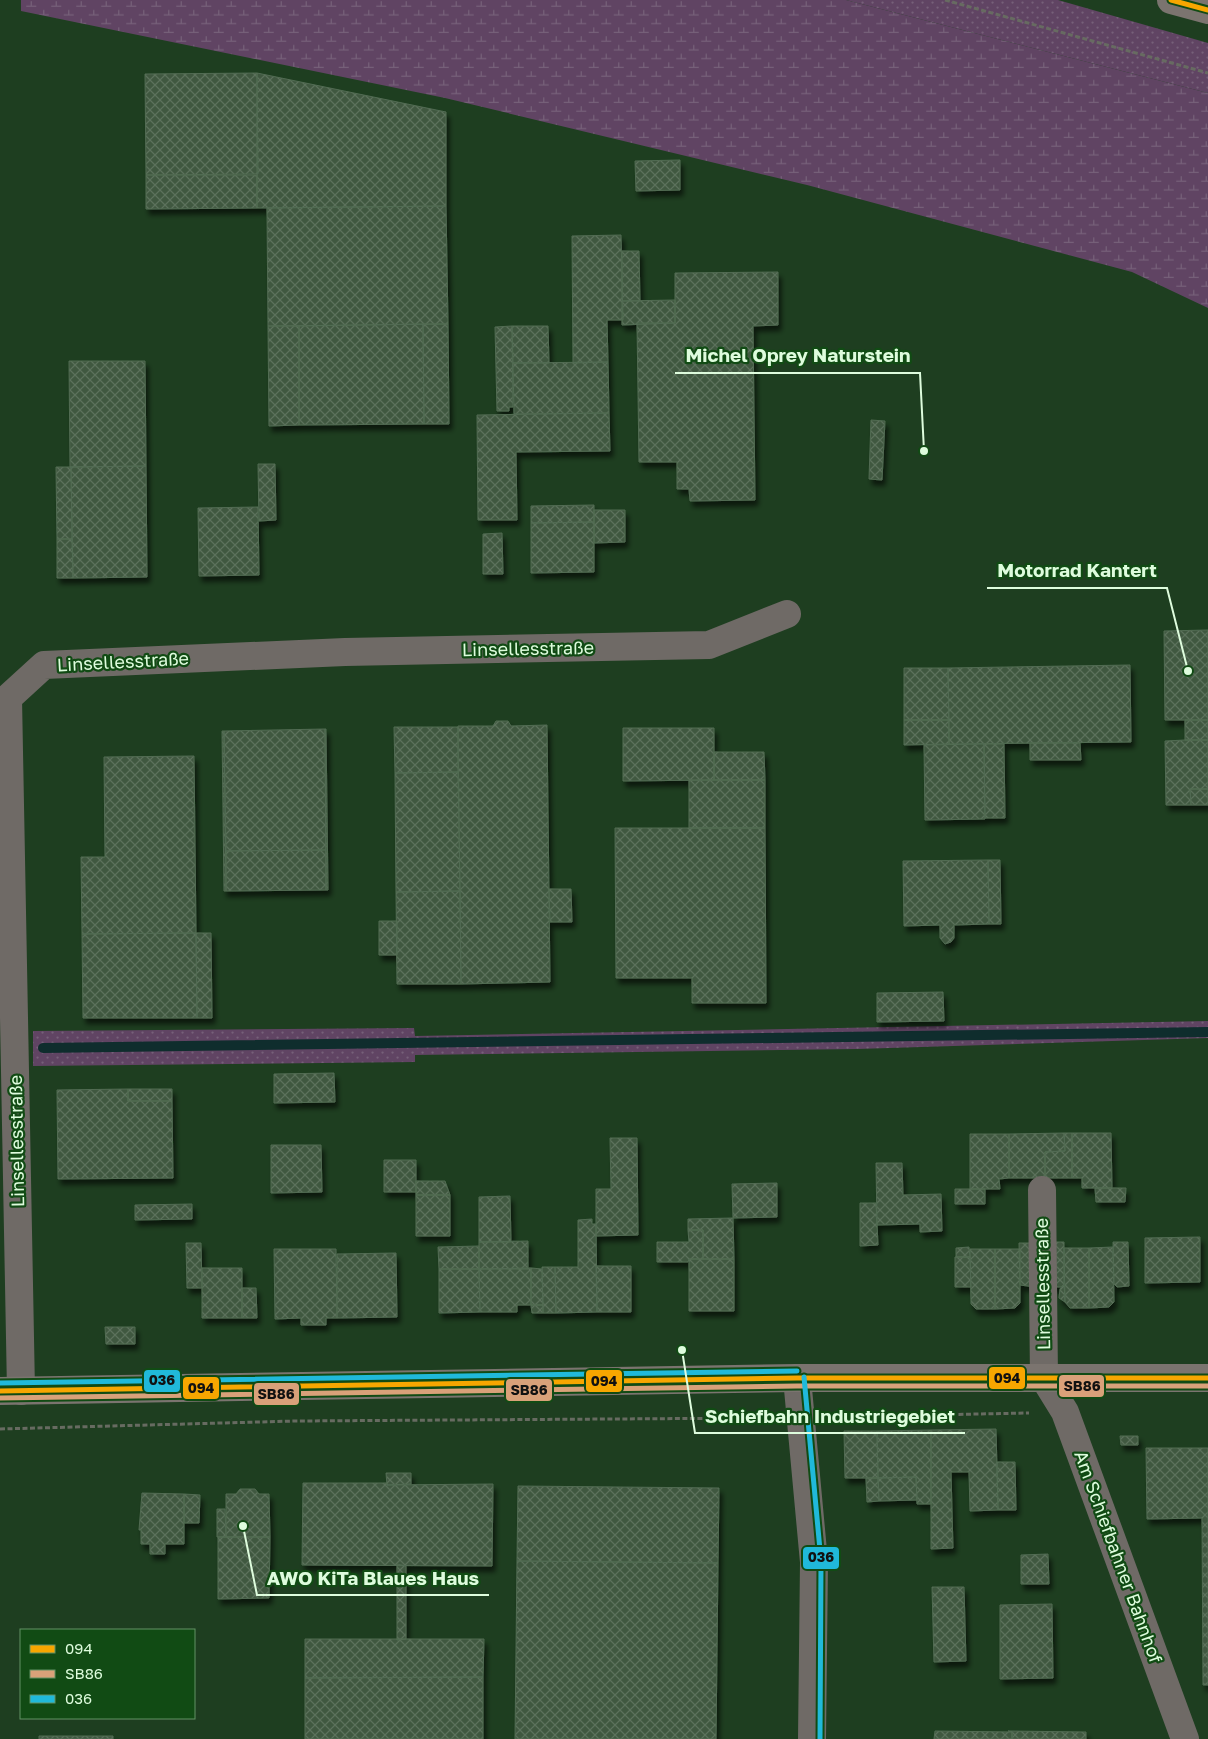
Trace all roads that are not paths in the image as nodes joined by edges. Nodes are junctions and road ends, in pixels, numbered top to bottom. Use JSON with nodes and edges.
{"nodes":[{"id":1,"x":1170,"y":0,"type":"edge"},
{"id":2,"x":1208,"y":10,"type":"edge"},
{"id":3,"x":787,"y":614,"type":"dead end"},
{"id":4,"x":1042,"y":1190,"type":"dead end"},
{"id":5,"x":797,"y":1378,"type":"junction"},
{"id":6,"x":1044,"y":1378,"type":"junction"},
{"id":7,"x":1208,"y":1378,"type":"edge"},
{"id":8,"x":11,"y":1391,"type":"edge"},
{"id":9,"x":812,"y":1739,"type":"edge"},
{"id":10,"x":1185,"y":1739,"type":"edge"}],
"edges":[{"from":1,"to":2,"type":"street"},
{"from":3,"to":8,"type":"street","name":"Linsellesstraße"},
{"from":4,"to":6,"type":"street","name":"Linsellesstraße"},
{"from":5,"to":6,"type":"street","name":"Linsellesstraße"},
{"from":5,"to":8,"type":"street","name":"Linsellesstraße"},
{"from":5,"to":9,"type":"street"},
{"from":6,"to":7,"type":"street","name":"Linsellesstraße"},
{"from":6,"to":10,"type":"street","name":"Am Schiefbahner Bahnhof"}]}
